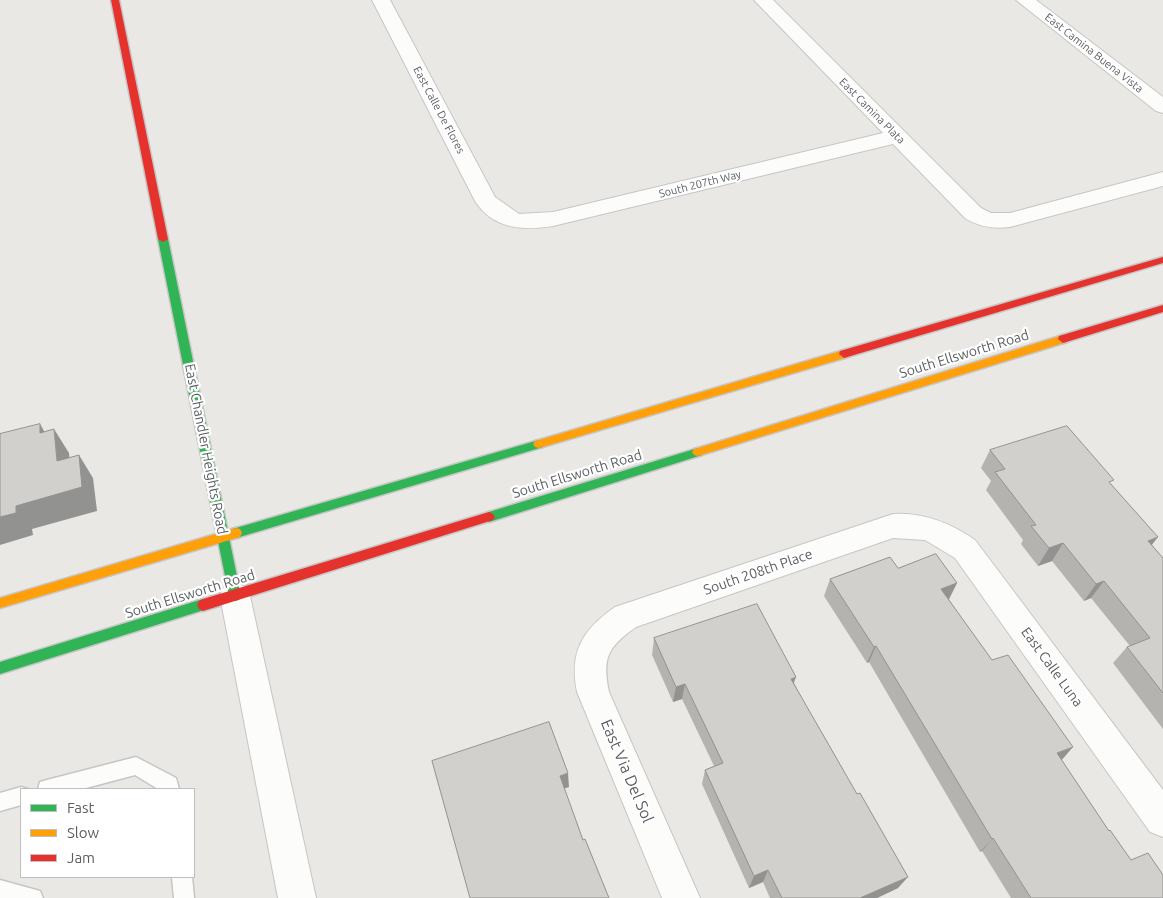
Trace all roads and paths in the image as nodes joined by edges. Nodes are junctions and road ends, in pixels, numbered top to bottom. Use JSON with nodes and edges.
{"nodes":[{"id":1,"x":115,"y":0,"type":"edge"},
{"id":2,"x":381,"y":0,"type":"edge"},
{"id":3,"x":763,"y":0,"type":"edge"},
{"id":4,"x":1025,"y":0,"type":"edge"},
{"id":5,"x":1159,"y":100,"type":"edge"},
{"id":6,"x":898,"y":136,"type":"junction"},
{"id":7,"x":1163,"y":179,"type":"edge"},
{"id":8,"x":502,"y":216,"type":"joint"},
{"id":9,"x":1163,"y":260,"type":"edge"},
{"id":10,"x":1163,"y":308,"type":"edge"},
{"id":11,"x":929,"y":528,"type":"joint"},
{"id":12,"x":223,"y":538,"type":"junction"},
{"id":13,"x":235,"y":596,"type":"junction"},
{"id":14,"x":0,"y":603,"type":"edge"},
{"id":15,"x":596,"y":642,"type":"joint"},
{"id":16,"x":0,"y":668,"type":"edge"},
{"id":17,"x":51,"y":788,"type":"edge"},
{"id":18,"x":170,"y":788,"type":"edge"},
{"id":19,"x":20,"y":796,"type":"edge"},
{"id":20,"x":0,"y":802,"type":"edge"},
{"id":21,"x":1163,"y":818,"type":"edge"},
{"id":22,"x":182,"y":878,"type":"edge"},
{"id":23,"x":0,"y":890,"type":"edge"},
{"id":24,"x":33,"y":898,"type":"edge"},
{"id":25,"x":184,"y":898,"type":"edge"},
{"id":26,"x":297,"y":898,"type":"edge"},
{"id":27,"x":681,"y":898,"type":"edge"}],
"edges":[{"from":1,"to":12,"type":"main road","name":"East Chandler Heights Road"},
{"from":2,"to":8,"type":"street","name":"East Calle De Flores"},
{"from":3,"to":6,"type":"street","name":"East Camina Plata"},
{"from":4,"to":5,"type":"street","name":"East Camina Buena Vista"},
{"from":6,"to":7,"type":"street","name":"East Camina Plata"},
{"from":6,"to":8,"type":"street","name":"South 207th Way"},
{"from":9,"to":12,"type":"main road"},
{"from":10,"to":13,"type":"main road","name":"South Ellsworth Road"},
{"from":11,"to":15,"type":"street","name":"South 208th Place"},
{"from":11,"to":21,"type":"street","name":"East Calle Luna"},
{"from":12,"to":13,"type":"main road","name":"East Chandler Heights Road"},
{"from":12,"to":14,"type":"main road"},
{"from":13,"to":16,"type":"main road","name":"South Ellsworth Road"},
{"from":13,"to":26,"type":"street","name":"East Chandler Heights Road"},
{"from":15,"to":27,"type":"street","name":"East Via Del Sol"},
{"from":17,"to":18,"type":"lane"},
{"from":19,"to":20,"type":"lane"},
{"from":22,"to":25,"type":"lane"},
{"from":23,"to":24,"type":"lane"}]}
